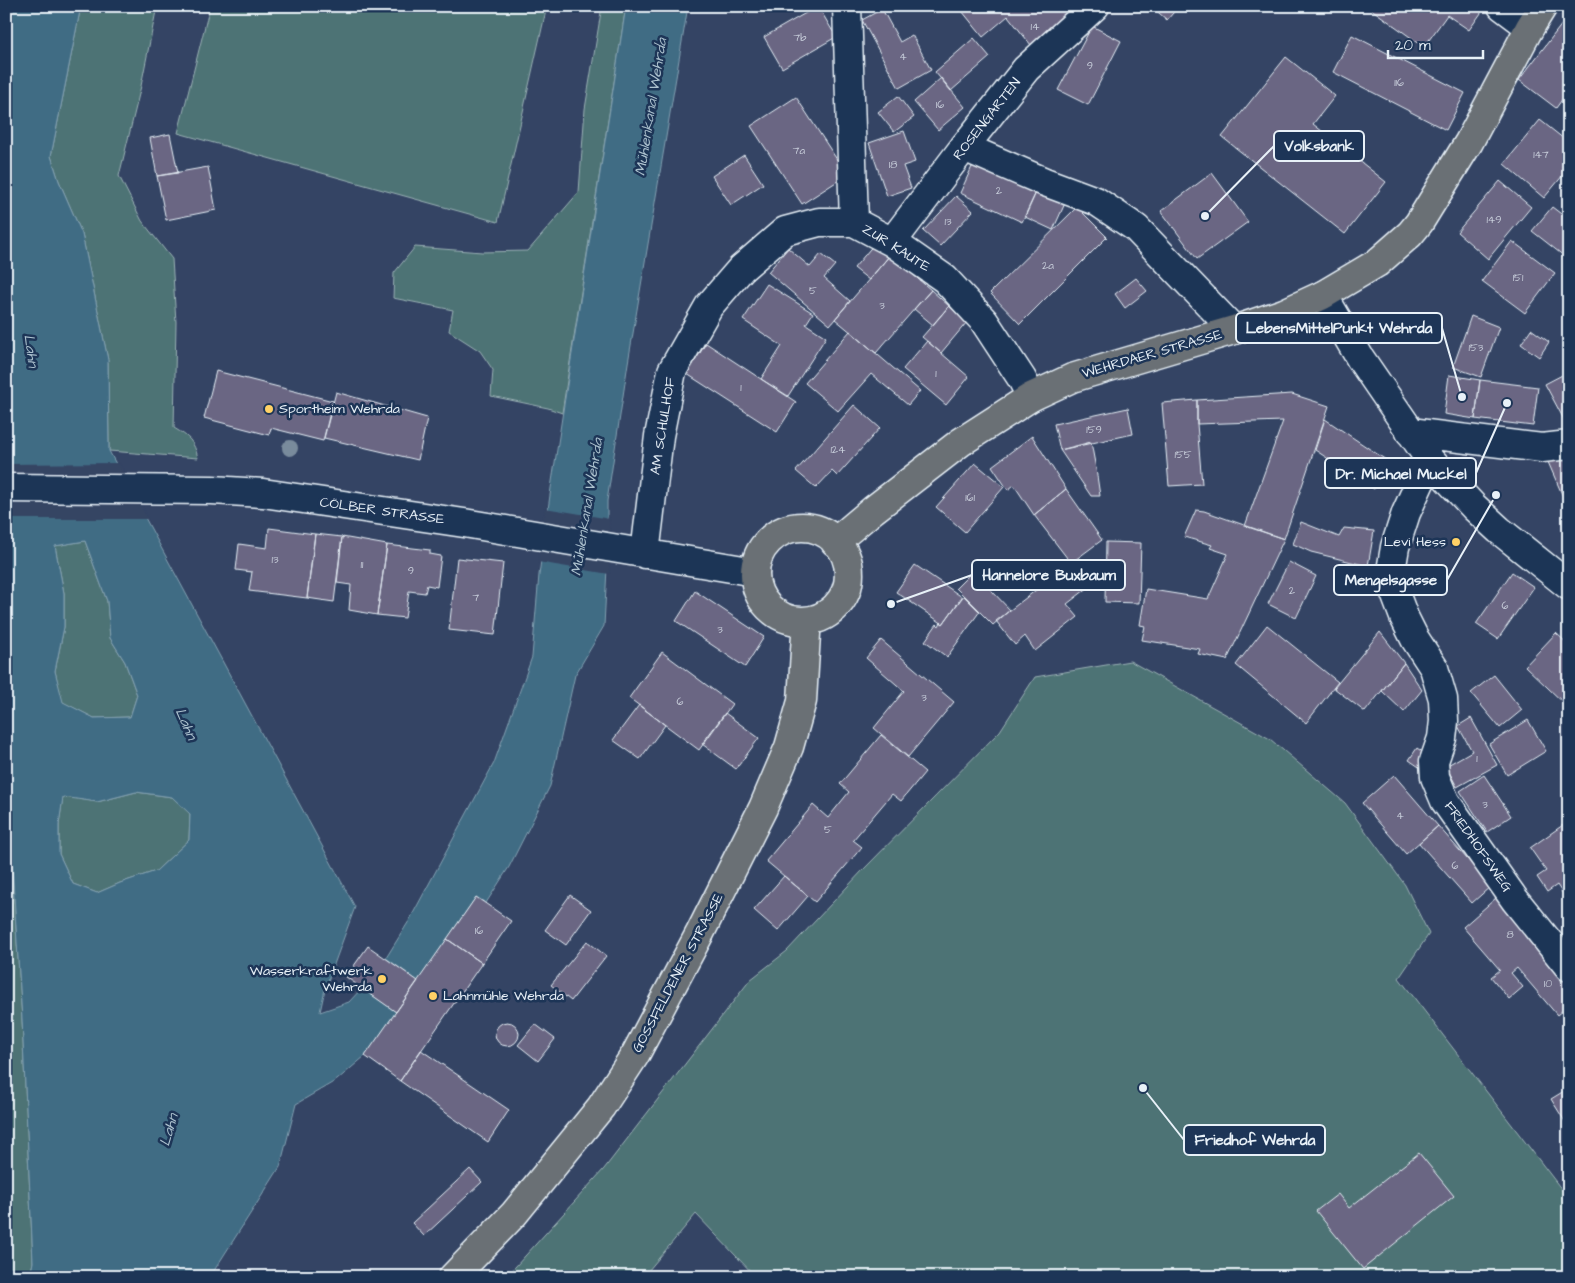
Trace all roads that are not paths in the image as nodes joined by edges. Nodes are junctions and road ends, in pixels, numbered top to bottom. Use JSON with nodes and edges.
{"nodes":[{"id":1,"x":847,"y":6,"type":"edge"},
{"id":2,"x":1094,"y":6,"type":"edge"},
{"id":3,"x":1502,"y":6,"type":"edge"},
{"id":4,"x":1536,"y":16,"type":"edge"},
{"id":5,"x":964,"y":147,"type":"junction"},
{"id":6,"x":854,"y":222,"type":"junction"},
{"id":7,"x":892,"y":242,"type":"junction"},
{"id":8,"x":1323,"y":295,"type":"junction"},
{"id":9,"x":1234,"y":330,"type":"junction"},
{"id":10,"x":1031,"y":397,"type":"junction"},
{"id":11,"x":1410,"y":432,"type":"junction"},
{"id":12,"x":1569,"y":445,"type":"edge"},
{"id":13,"x":1430,"y":460,"type":"junction"},
{"id":14,"x":6,"y":488,"type":"edge"},
{"id":15,"x":835,"y":542,"type":"junction"},
{"id":16,"x":633,"y":552,"type":"junction"},
{"id":17,"x":755,"y":572,"type":"junction"},
{"id":18,"x":1569,"y":586,"type":"edge"},
{"id":19,"x":805,"y":621,"type":"junction"},
{"id":20,"x":1569,"y":967,"type":"edge"},
{"id":21,"x":453,"y":1277,"type":"edge"}],
"edges":[{"from":1,"to":6,"type":"street","name":"ZUR KAUTE"},
{"from":2,"to":5,"type":"street","name":"ROSENGARTEN"},
{"from":3,"to":4,"type":"street"},
{"from":4,"to":8,"type":"main road","name":"WEHRDAER STRASSE"},
{"from":5,"to":7,"type":"street","name":"ROSENGARTEN"},
{"from":5,"to":9,"type":"street"},
{"from":6,"to":7,"type":"street","name":"ZUR KAUTE"},
{"from":6,"to":16,"type":"street","name":"AM SCHULHOF"},
{"from":7,"to":10,"type":"street","name":"ZUR KAUTE"},
{"from":8,"to":9,"type":"main road","name":"WEHRDAER STRASSE"},
{"from":8,"to":11,"type":"street"},
{"from":9,"to":10,"type":"main road","name":"WEHRDAER STRASSE"},
{"from":10,"to":15,"type":"main road","name":"WEHRDAER STRASSE"},
{"from":11,"to":12,"type":"street"},
{"from":11,"to":13,"type":"street"},
{"from":13,"to":18,"type":"street"},
{"from":13,"to":20,"type":"street","name":"FRIEDHOFSWEG"},
{"from":14,"to":16,"type":"street","name":"CÖLBER STRASSE"},
{"from":15,"to":17,"type":"main road"},
{"from":15,"to":19,"type":"main road"},
{"from":16,"to":17,"type":"street","name":"CÖLBER STRASSE"},
{"from":17,"to":19,"type":"main road"},
{"from":19,"to":21,"type":"main road","name":"GOSSFELDENER STRASSE"}]}
